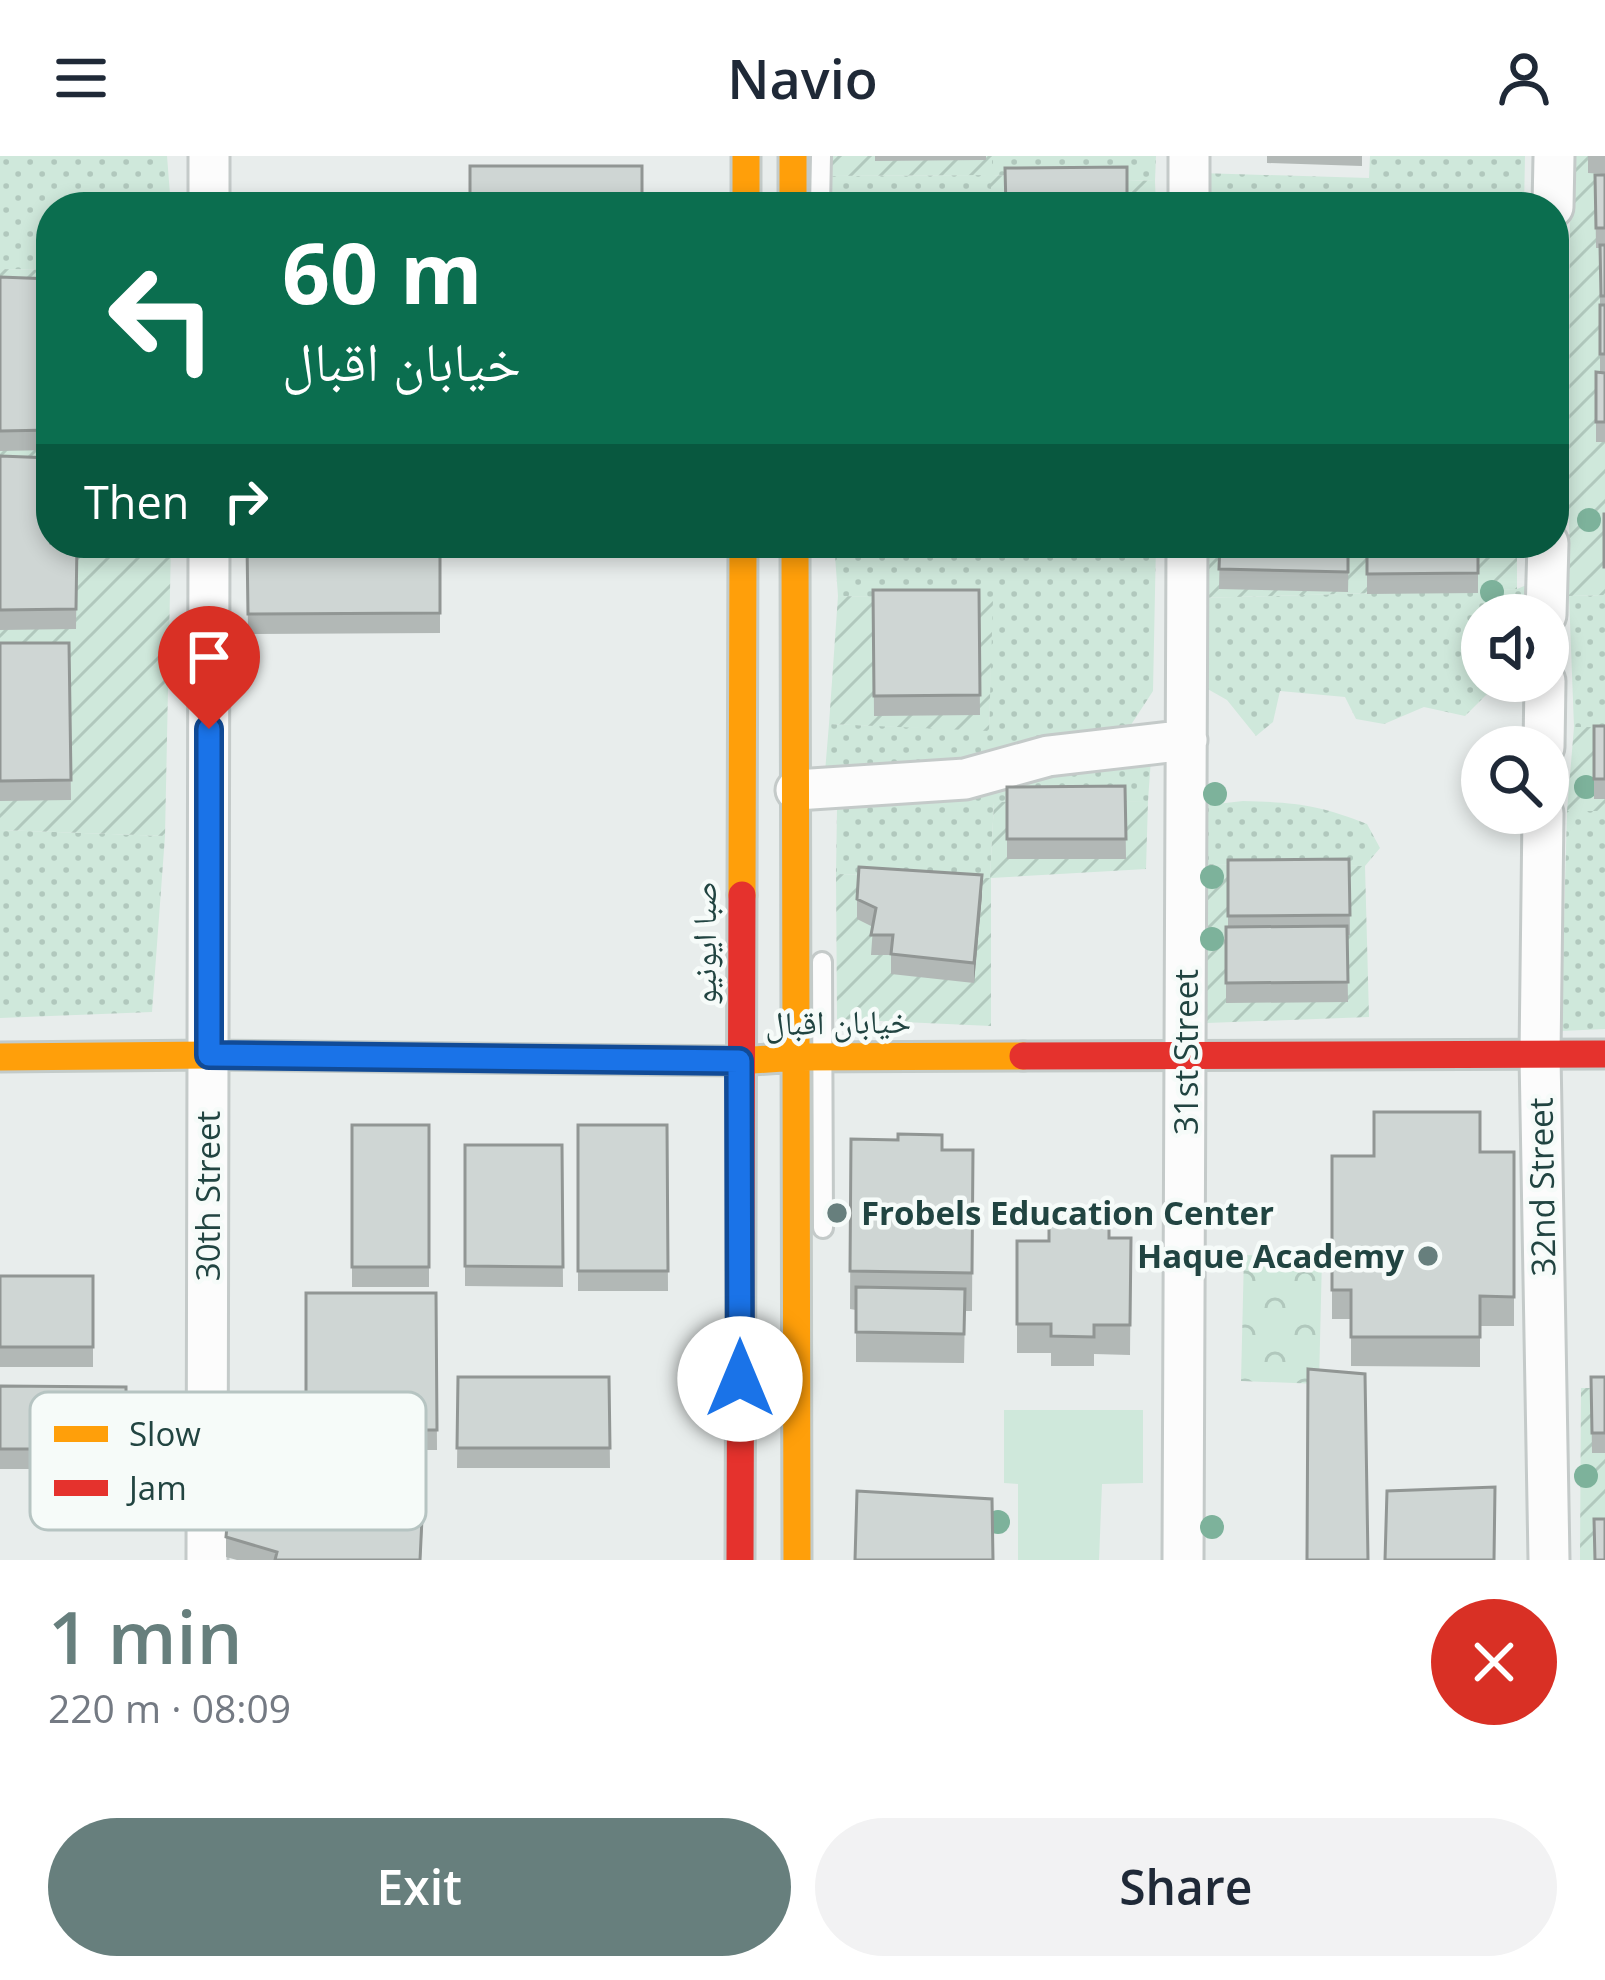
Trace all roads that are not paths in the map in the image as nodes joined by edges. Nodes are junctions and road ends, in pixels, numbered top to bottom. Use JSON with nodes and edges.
{"nodes":[{"id":1,"x":209,"y":156,"type":"edge"},
{"id":2,"x":746,"y":156,"type":"edge"},
{"id":3,"x":793,"y":156,"type":"edge"},
{"id":4,"x":821,"y":156,"type":"edge"},
{"id":5,"x":1189,"y":156,"type":"edge"},
{"id":6,"x":1554,"y":156,"type":"edge"},
{"id":7,"x":209,"y":192,"type":"edge"},
{"id":8,"x":746,"y":192,"type":"edge"},
{"id":9,"x":793,"y":192,"type":"edge"},
{"id":10,"x":820,"y":192,"type":"edge"},
{"id":11,"x":1189,"y":192,"type":"edge"},
{"id":12,"x":1553,"y":192,"type":"edge"},
{"id":13,"x":209,"y":558,"type":"edge"},
{"id":14,"x":743,"y":558,"type":"edge"},
{"id":15,"x":796,"y":558,"type":"edge"},
{"id":16,"x":1187,"y":558,"type":"edge"},
{"id":17,"x":1548,"y":558,"type":"edge"},
{"id":18,"x":1547,"y":594,"type":"edge"},
{"id":19,"x":1187,"y":740,"type":"junction"},
{"id":20,"x":812,"y":788,"type":"junction"},
{"id":21,"x":1544,"y":834,"type":"edge"},
{"id":22,"x":822,"y":941,"type":"dead end"},
{"id":23,"x":1540,"y":1054,"type":"junction"},
{"id":24,"x":1605,"y":1054,"type":"edge"},
{"id":25,"x":209,"y":1055,"type":"junction"},
{"id":26,"x":1186,"y":1055,"type":"junction"},
{"id":27,"x":0,"y":1057,"type":"edge"},
{"id":28,"x":811,"y":1057,"type":"junction"},
{"id":29,"x":739,"y":1061,"type":"junction"},
{"id":30,"x":823,"y":1248,"type":"dead end"},
{"id":31,"x":208,"y":1392,"type":"edge"},
{"id":32,"x":207,"y":1530,"type":"edge"},
{"id":33,"x":207,"y":1560,"type":"edge"},
{"id":34,"x":740,"y":1560,"type":"edge"},
{"id":35,"x":797,"y":1560,"type":"edge"},
{"id":36,"x":1183,"y":1560,"type":"edge"},
{"id":37,"x":1550,"y":1560,"type":"edge"}],
"edges":[{"from":1,"to":7,"type":"street"},
{"from":2,"to":8,"type":"main road"},
{"from":3,"to":9,"type":"main road"},
{"from":4,"to":10,"type":"lane"},
{"from":5,"to":11,"type":"street"},
{"from":6,"to":12,"type":"street"},
{"from":13,"to":25,"type":"street","name":"30th Street"},
{"from":14,"to":29,"type":"main road","name":"صبا ایونیو"},
{"from":15,"to":20,"type":"main road"},
{"from":16,"to":19,"type":"street","name":"31st Street"},
{"from":17,"to":18,"type":"street"},
{"from":19,"to":20,"type":"street"},
{"from":19,"to":26,"type":"street","name":"31st Street"},
{"from":20,"to":28,"type":"main road"},
{"from":21,"to":23,"type":"street","name":"32nd Street"},
{"from":22,"to":28,"type":"lane"},
{"from":23,"to":24,"type":"main road","name":"خیابان اقبال"},
{"from":23,"to":26,"type":"main road","name":"خیابان اقبال"},
{"from":23,"to":37,"type":"street","name":"32nd Street"},
{"from":25,"to":27,"type":"main road","name":"خیابان اقبال"},
{"from":25,"to":29,"type":"main road","name":"خیابان اقبال"},
{"from":25,"to":31,"type":"street","name":"30th Street"},
{"from":26,"to":28,"type":"main road","name":"خیابان اقبال"},
{"from":26,"to":36,"type":"street","name":"31st Street"},
{"from":28,"to":29,"type":"main road","name":"خیابان اقبال"},
{"from":28,"to":30,"type":"lane"},
{"from":28,"to":35,"type":"main road"},
{"from":29,"to":34,"type":"main road","name":"صبا ایونیو"},
{"from":32,"to":33,"type":"street","name":"30th Street"}]}
